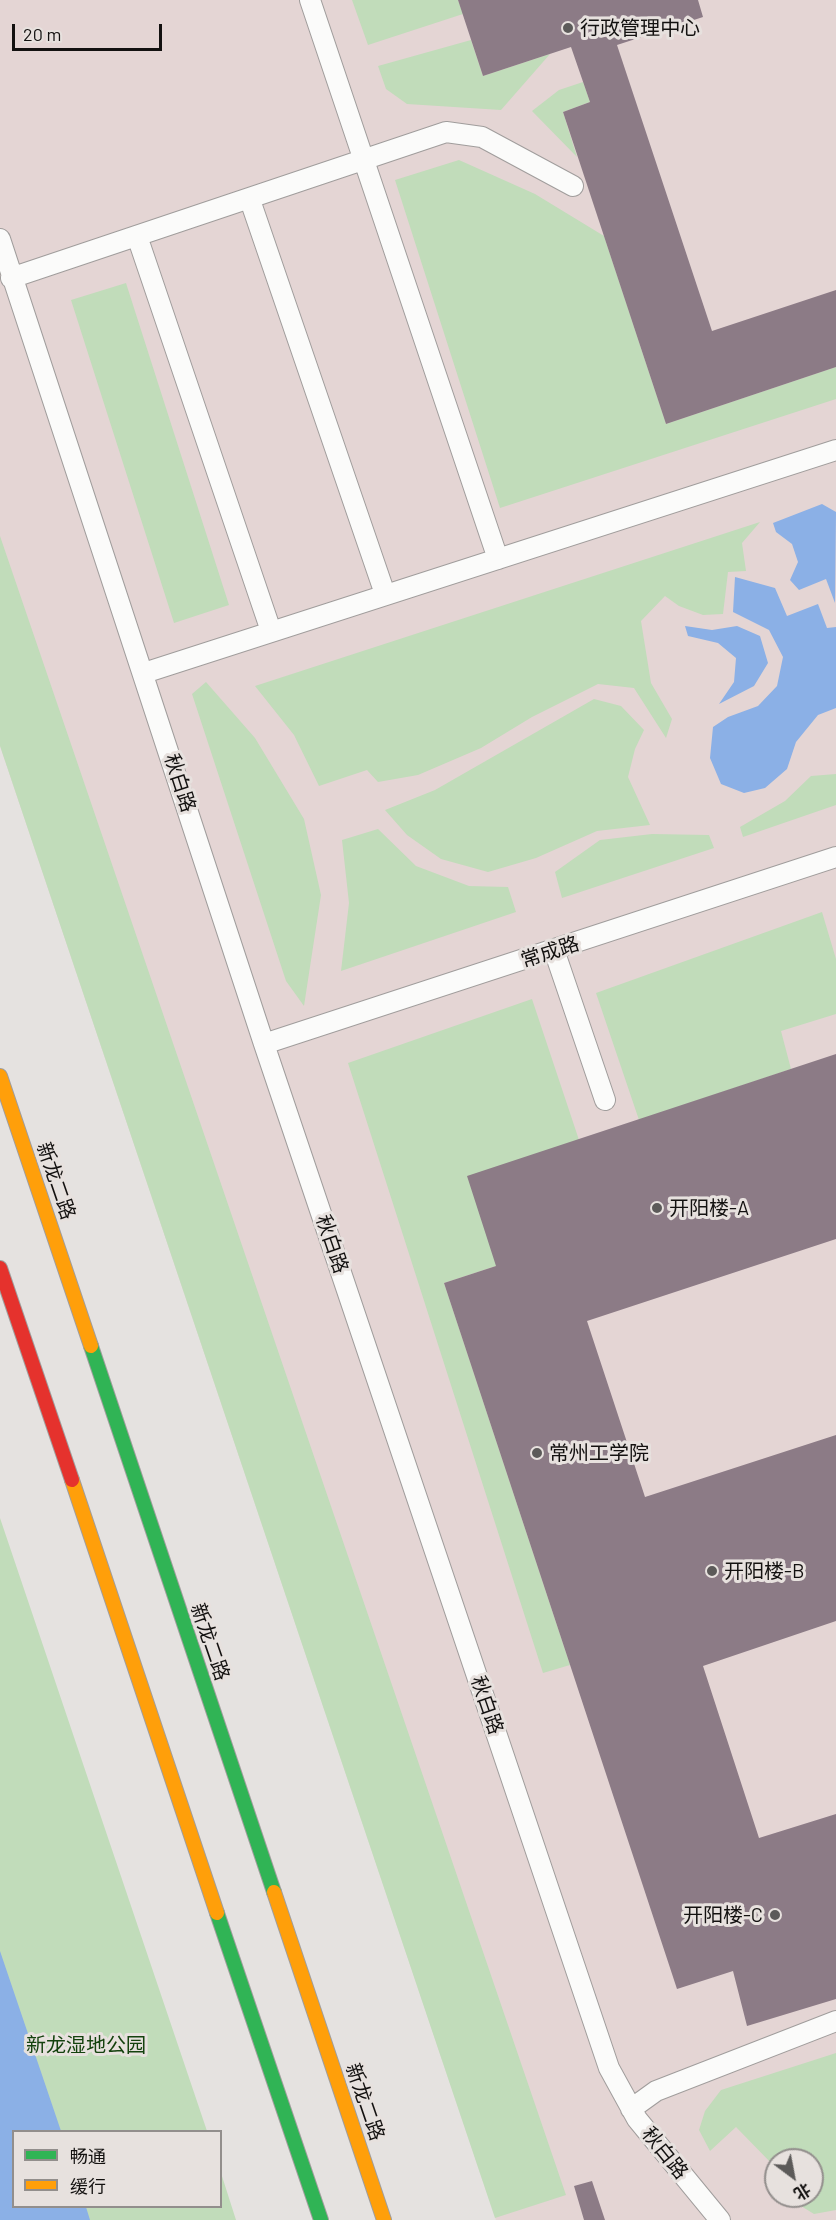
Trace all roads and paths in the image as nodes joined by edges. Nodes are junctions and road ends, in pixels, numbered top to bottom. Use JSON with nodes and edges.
{"nodes":[{"id":1,"x":310,"y":0,"type":"edge"},
{"id":2,"x":363,"y":160,"type":"junction"},
{"id":3,"x":573,"y":186,"type":"dead end"},
{"id":4,"x":250,"y":200,"type":"junction"},
{"id":5,"x":137,"y":236,"type":"junction"},
{"id":6,"x":0,"y":239,"type":"edge"},
{"id":7,"x":11,"y":278,"type":"junction"},
{"id":8,"x":836,"y":450,"type":"edge"},
{"id":9,"x":498,"y":559,"type":"junction"},
{"id":10,"x":385,"y":594,"type":"junction"},
{"id":11,"x":271,"y":631,"type":"junction"},
{"id":12,"x":144,"y":673,"type":"junction"},
{"id":13,"x":836,"y":857,"type":"edge"},
{"id":14,"x":554,"y":950,"type":"junction"},
{"id":15,"x":264,"y":1044,"type":"junction"},
{"id":16,"x":0,"y":1076,"type":"edge"},
{"id":17,"x":605,"y":1100,"type":"dead end"},
{"id":18,"x":0,"y":1268,"type":"edge"},
{"id":19,"x":836,"y":2021,"type":"edge"},
{"id":20,"x":631,"y":2109,"type":"junction"},
{"id":21,"x":321,"y":2220,"type":"edge"},
{"id":22,"x":384,"y":2220,"type":"edge"},
{"id":23,"x":720,"y":2220,"type":"edge"}],
"edges":[{"from":1,"to":2,"type":"lane"},
{"from":2,"to":3,"type":"lane"},
{"from":2,"to":4,"type":"lane"},
{"from":2,"to":9,"type":"lane"},
{"from":4,"to":5,"type":"lane"},
{"from":4,"to":10,"type":"lane"},
{"from":5,"to":7,"type":"lane"},
{"from":5,"to":11,"type":"lane"},
{"from":6,"to":7,"type":"lane","name":"秋白路"},
{"from":7,"to":12,"type":"lane","name":"秋白路"},
{"from":8,"to":9,"type":"lane"},
{"from":9,"to":10,"type":"lane"},
{"from":10,"to":11,"type":"lane"},
{"from":11,"to":12,"type":"lane"},
{"from":12,"to":15,"type":"lane","name":"秋白路"},
{"from":13,"to":14,"type":"lane","name":"常成路"},
{"from":14,"to":15,"type":"lane","name":"常成路"},
{"from":14,"to":17,"type":"lane"},
{"from":15,"to":20,"type":"lane","name":"秋白路"},
{"from":16,"to":22,"type":"street","name":"新龙二路"},
{"from":18,"to":21,"type":"street"},
{"from":19,"to":20,"type":"lane"},
{"from":20,"to":23,"type":"lane","name":"秋白路"}]}
